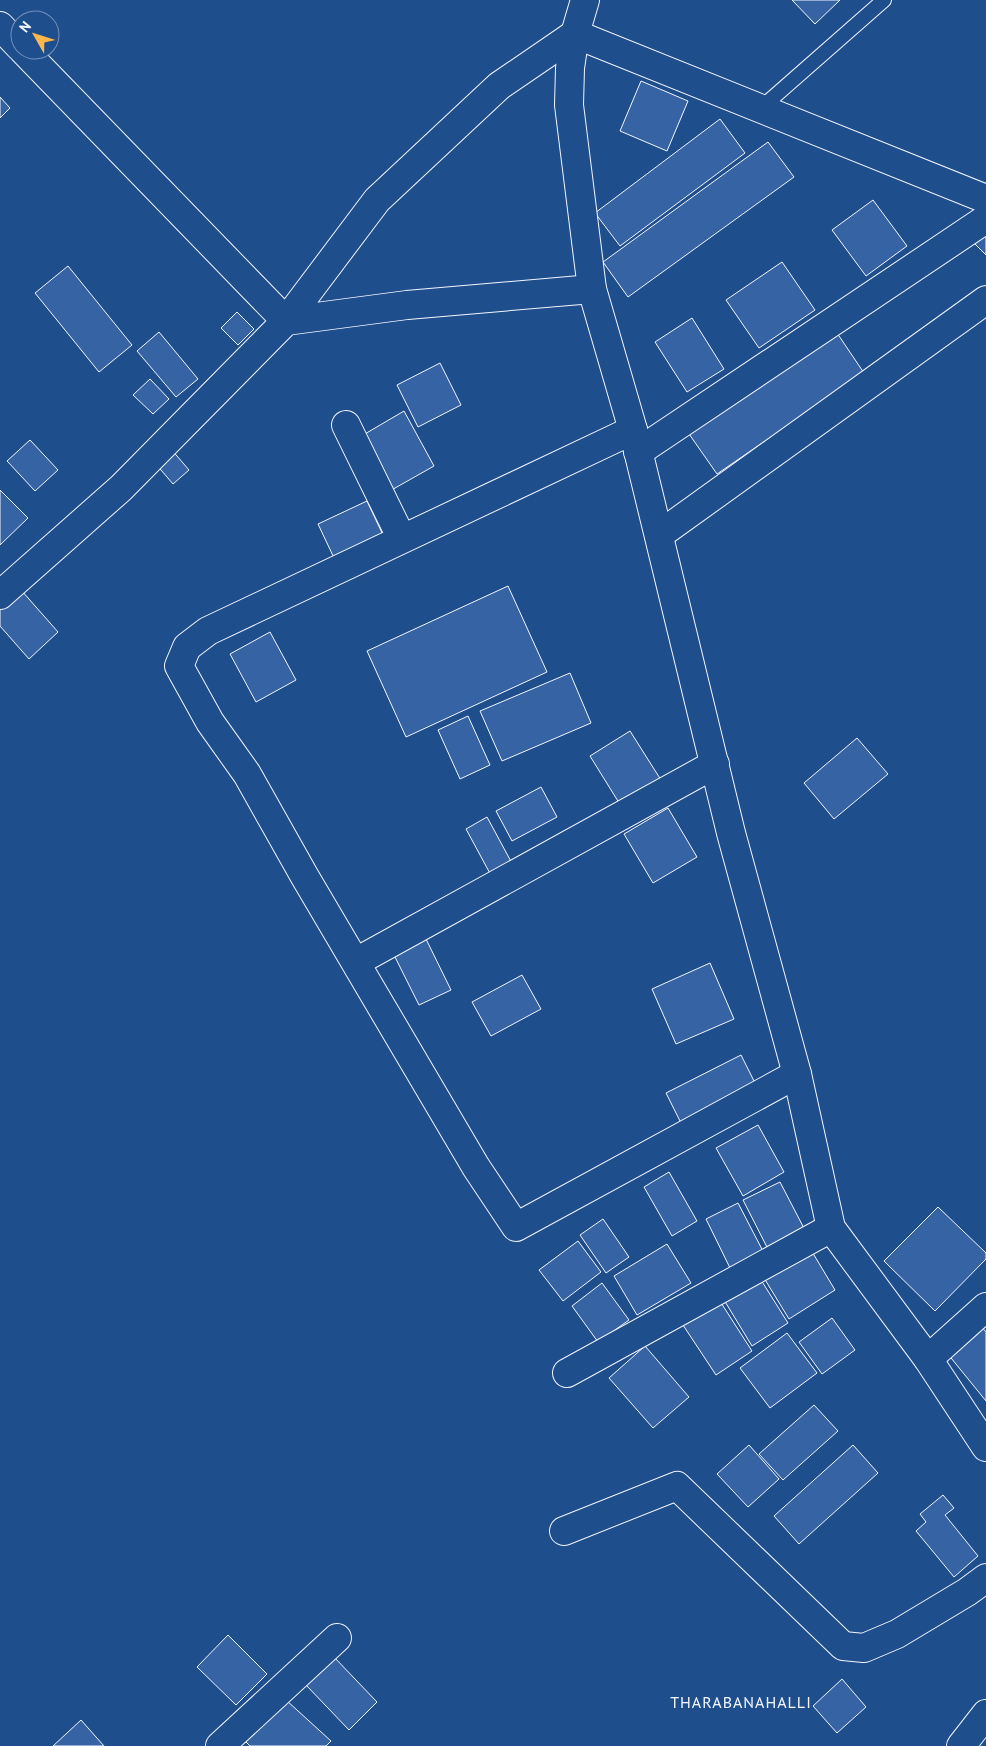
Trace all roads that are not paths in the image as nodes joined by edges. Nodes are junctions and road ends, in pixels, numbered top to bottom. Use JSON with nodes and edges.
{"nodes":[{"id":1,"x":585,"y":0,"type":"edge"},
{"id":2,"x":884,"y":0,"type":"edge"},
{"id":3,"x":0,"y":26,"type":"edge"},
{"id":4,"x":575,"y":34,"type":"junction"},
{"id":5,"x":10,"y":36,"type":"edge"},
{"id":6,"x":33,"y":60,"type":"edge"},
{"id":7,"x":760,"y":109,"type":"junction"},
{"id":8,"x":986,"y":200,"type":"edge"},
{"id":9,"x":986,"y":219,"type":"edge"},
{"id":10,"x":592,"y":289,"type":"junction"},
{"id":11,"x":986,"y":300,"type":"edge"},
{"id":12,"x":286,"y":321,"type":"junction"},
{"id":13,"x":346,"y":425,"type":"dead end"},
{"id":14,"x":636,"y":441,"type":"junction"},
{"id":15,"x":659,"y":535,"type":"junction"},
{"id":16,"x":402,"y":539,"type":"junction"},
{"id":17,"x":0,"y":595,"type":"edge"},
{"id":18,"x":714,"y":764,"type":"junction"},
{"id":19,"x":356,"y":962,"type":"junction"},
{"id":20,"x":797,"y":1074,"type":"junction"},
{"id":21,"x":832,"y":1228,"type":"junction"},
{"id":22,"x":986,"y":1307,"type":"edge"},
{"id":23,"x":928,"y":1359,"type":"junction"},
{"id":24,"x":567,"y":1373,"type":"dead end"},
{"id":25,"x":986,"y":1447,"type":"edge"},
{"id":26,"x":564,"y":1531,"type":"dead end"},
{"id":27,"x":986,"y":1578,"type":"edge"},
{"id":28,"x":337,"y":1638,"type":"dead end"},
{"id":29,"x":986,"y":1714,"type":"edge"},
{"id":30,"x":220,"y":1746,"type":"edge"},
{"id":31,"x":961,"y":1746,"type":"edge"}],
"edges":[{"from":1,"to":4,"type":"street"},
{"from":2,"to":7,"type":"lane"},
{"from":3,"to":5,"type":"street"},
{"from":4,"to":7,"type":"street"},
{"from":4,"to":10,"type":"street"},
{"from":4,"to":12,"type":"street"},
{"from":6,"to":12,"type":"street"},
{"from":7,"to":8,"type":"street"},
{"from":9,"to":14,"type":"street"},
{"from":10,"to":12,"type":"street"},
{"from":10,"to":14,"type":"street"},
{"from":11,"to":15,"type":"street"},
{"from":12,"to":17,"type":"street"},
{"from":13,"to":16,"type":"street"},
{"from":14,"to":15,"type":"street"},
{"from":14,"to":16,"type":"street"},
{"from":15,"to":18,"type":"street"},
{"from":16,"to":19,"type":"street"},
{"from":18,"to":19,"type":"street"},
{"from":18,"to":20,"type":"street"},
{"from":19,"to":20,"type":"street"},
{"from":20,"to":21,"type":"street"},
{"from":21,"to":23,"type":"street"},
{"from":21,"to":24,"type":"street"},
{"from":22,"to":23,"type":"street"},
{"from":23,"to":25,"type":"street"},
{"from":26,"to":27,"type":"street"},
{"from":28,"to":30,"type":"street"},
{"from":29,"to":31,"type":"street"}]}
